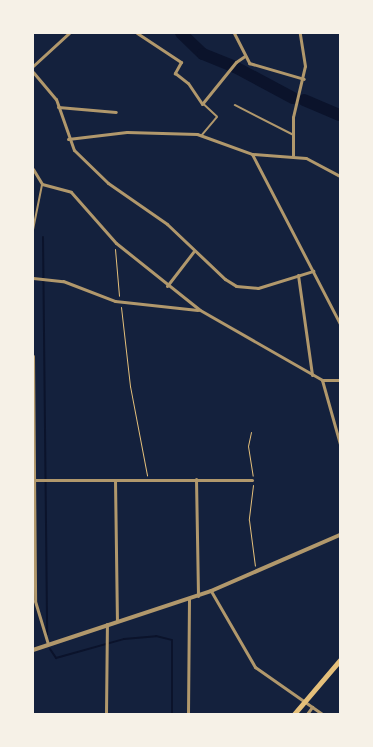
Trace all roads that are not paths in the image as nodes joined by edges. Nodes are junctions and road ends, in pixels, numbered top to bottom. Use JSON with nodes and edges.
{"nodes":[{"id":1,"x":69,"y":33,"type":"edge"},
{"id":2,"x":137,"y":33,"type":"edge"},
{"id":3,"x":234,"y":33,"type":"edge"},
{"id":4,"x":300,"y":33,"type":"edge"},
{"id":5,"x":245,"y":56,"type":"junction"},
{"id":6,"x":33,"y":66,"type":"edge"},
{"id":7,"x":33,"y":72,"type":"edge"},
{"id":8,"x":304,"y":79,"type":"junction"},
{"id":9,"x":202,"y":104,"type":"junction"},
{"id":10,"x":235,"y":105,"type":"dead end"},
{"id":11,"x":58,"y":107,"type":"junction"},
{"id":12,"x":116,"y":112,"type":"dead end"},
{"id":13,"x":292,"y":134,"type":"junction"},
{"id":14,"x":200,"y":136,"type":"junction"},
{"id":15,"x":68,"y":139,"type":"junction"},
{"id":16,"x":252,"y":154,"type":"junction"},
{"id":17,"x":293,"y":155,"type":"junction"},
{"id":18,"x":33,"y":169,"type":"edge"},
{"id":19,"x":340,"y":176,"type":"edge"},
{"id":20,"x":42,"y":184,"type":"junction"},
{"id":21,"x":33,"y":230,"type":"edge"},
{"id":22,"x":194,"y":251,"type":"junction"},
{"id":23,"x":312,"y":271,"type":"junction"},
{"id":24,"x":298,"y":275,"type":"junction"},
{"id":25,"x":33,"y":278,"type":"edge"},
{"id":26,"x":167,"y":286,"type":"junction"},
{"id":27,"x":200,"y":310,"type":"junction"},
{"id":28,"x":340,"y":324,"type":"edge"},
{"id":29,"x":33,"y":356,"type":"edge"},
{"id":30,"x":312,"y":375,"type":"junction"},
{"id":31,"x":322,"y":380,"type":"junction"},
{"id":32,"x":340,"y":380,"type":"edge"},
{"id":33,"x":340,"y":444,"type":"edge"},
{"id":34,"x":196,"y":479,"type":"junction"},
{"id":35,"x":34,"y":480,"type":"edge"},
{"id":36,"x":115,"y":480,"type":"junction"},
{"id":37,"x":252,"y":480,"type":"road end"},
{"id":38,"x":340,"y":535,"type":"edge"},
{"id":39,"x":212,"y":591,"type":"junction"},
{"id":40,"x":198,"y":596,"type":"junction"},
{"id":41,"x":189,"y":599,"type":"junction"},
{"id":42,"x":117,"y":621,"type":"junction"},
{"id":43,"x":107,"y":624,"type":"junction"},
{"id":44,"x":48,"y":644,"type":"junction"},
{"id":45,"x":33,"y":650,"type":"edge"},
{"id":46,"x":340,"y":660,"type":"edge"},
{"id":47,"x":303,"y":700,"type":"junction"},
{"id":48,"x":312,"y":707,"type":"junction"},
{"id":49,"x":106,"y":714,"type":"edge"},
{"id":50,"x":188,"y":714,"type":"edge"},
{"id":51,"x":294,"y":714,"type":"edge"},
{"id":52,"x":307,"y":714,"type":"edge"},
{"id":53,"x":322,"y":714,"type":"edge"}],
"edges":[{"from":1,"to":6,"type":"street"},
{"from":2,"to":9,"type":"street"},
{"from":3,"to":5,"type":"street"},
{"from":4,"to":8,"type":"street"},
{"from":5,"to":8,"type":"street"},
{"from":5,"to":9,"type":"street"},
{"from":7,"to":11,"type":"street"},
{"from":8,"to":13,"type":"street"},
{"from":9,"to":14,"type":"lane"},
{"from":10,"to":13,"type":"lane"},
{"from":11,"to":12,"type":"street"},
{"from":11,"to":15,"type":"street"},
{"from":13,"to":17,"type":"street"},
{"from":14,"to":15,"type":"street"},
{"from":14,"to":16,"type":"street"},
{"from":15,"to":22,"type":"street"},
{"from":16,"to":17,"type":"street"},
{"from":16,"to":23,"type":"street"},
{"from":17,"to":19,"type":"street"},
{"from":18,"to":20,"type":"street"},
{"from":20,"to":21,"type":"lane"},
{"from":20,"to":26,"type":"street"},
{"from":22,"to":24,"type":"street"},
{"from":22,"to":26,"type":"street"},
{"from":23,"to":24,"type":"street"},
{"from":23,"to":28,"type":"street"},
{"from":24,"to":30,"type":"street"},
{"from":25,"to":27,"type":"street"},
{"from":26,"to":27,"type":"street"},
{"from":27,"to":30,"type":"street"},
{"from":29,"to":35,"type":"street"},
{"from":30,"to":31,"type":"street"},
{"from":31,"to":32,"type":"street"},
{"from":31,"to":33,"type":"street"},
{"from":34,"to":36,"type":"street"},
{"from":34,"to":37,"type":"street"},
{"from":34,"to":40,"type":"street"},
{"from":35,"to":36,"type":"street"},
{"from":35,"to":44,"type":"street"},
{"from":36,"to":42,"type":"street"},
{"from":38,"to":39,"type":"street"},
{"from":39,"to":40,"type":"street"},
{"from":39,"to":47,"type":"street"},
{"from":40,"to":41,"type":"street"},
{"from":41,"to":42,"type":"street"},
{"from":41,"to":50,"type":"street"},
{"from":42,"to":43,"type":"street"},
{"from":43,"to":44,"type":"street"},
{"from":43,"to":49,"type":"street"},
{"from":44,"to":45,"type":"street"},
{"from":46,"to":47,"type":"main road"},
{"from":47,"to":48,"type":"street"},
{"from":47,"to":51,"type":"main road"},
{"from":48,"to":52,"type":"street"},
{"from":48,"to":53,"type":"street"}]}
